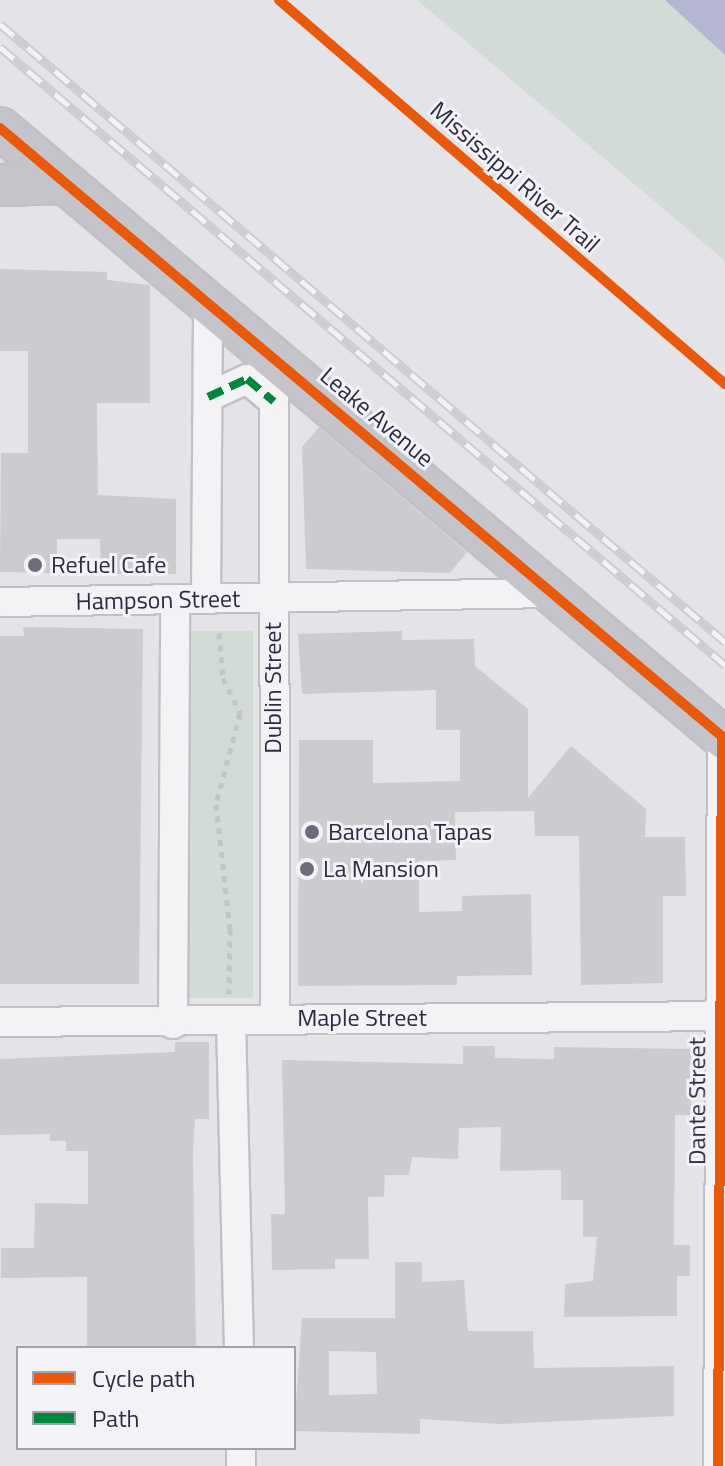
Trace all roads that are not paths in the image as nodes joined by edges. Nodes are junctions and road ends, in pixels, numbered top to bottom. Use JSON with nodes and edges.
{"nodes":[{"id":1,"x":0,"y":128,"type":"edge"},
{"id":2,"x":64,"y":183,"type":"junction"},
{"id":3,"x":0,"y":185,"type":"edge"},
{"id":4,"x":208,"y":302,"type":"junction"},
{"id":5,"x":274,"y":357,"type":"junction"},
{"id":6,"x":208,"y":397,"type":"junction"},
{"id":7,"x":274,"y":402,"type":"junction"},
{"id":8,"x":556,"y":593,"type":"junction"},
{"id":9,"x":272,"y":597,"type":"junction"},
{"id":10,"x":206,"y":599,"type":"junction"},
{"id":11,"x":175,"y":600,"type":"junction"},
{"id":12,"x":0,"y":602,"type":"edge"},
{"id":13,"x":724,"y":738,"type":"edge"},
{"id":14,"x":721,"y":1016,"type":"edge"},
{"id":15,"x":275,"y":1019,"type":"junction"},
{"id":16,"x":239,"y":1021,"type":"junction"},
{"id":17,"x":0,"y":1022,"type":"edge"},
{"id":18,"x":173,"y":1024,"type":"junction"},
{"id":19,"x":239,"y":1346,"type":"edge"},
{"id":20,"x":718,"y":1466,"type":"edge"}],
"edges":[{"from":1,"to":2,"type":"street","name":"Leake Avenue"},
{"from":2,"to":3,"type":"street"},
{"from":2,"to":4,"type":"street","name":"Leake Avenue"},
{"from":4,"to":5,"type":"street","name":"Leake Avenue"},
{"from":4,"to":6,"type":"street"},
{"from":5,"to":7,"type":"street","name":"Dublin Street"},
{"from":5,"to":8,"type":"street","name":"Leake Avenue"},
{"from":6,"to":7,"type":"street"},
{"from":6,"to":10,"type":"street"},
{"from":7,"to":9,"type":"street","name":"Dublin Street"},
{"from":8,"to":9,"type":"street","name":"Hampson Street"},
{"from":8,"to":13,"type":"street","name":"Leake Avenue"},
{"from":9,"to":10,"type":"street","name":"Hampson Street"},
{"from":9,"to":15,"type":"street","name":"Dublin Street"},
{"from":10,"to":11,"type":"street","name":"Hampson Street"},
{"from":11,"to":12,"type":"street","name":"Hampson Street"},
{"from":11,"to":18,"type":"street"},
{"from":13,"to":14,"type":"street","name":"Dante Street"},
{"from":14,"to":15,"type":"street","name":"Maple Street"},
{"from":14,"to":20,"type":"street","name":"Dante Street"},
{"from":15,"to":16,"type":"street","name":"Maple Street"},
{"from":16,"to":18,"type":"street","name":"Maple Street"},
{"from":16,"to":19,"type":"street"},
{"from":17,"to":18,"type":"street","name":"Maple Street"}]}
